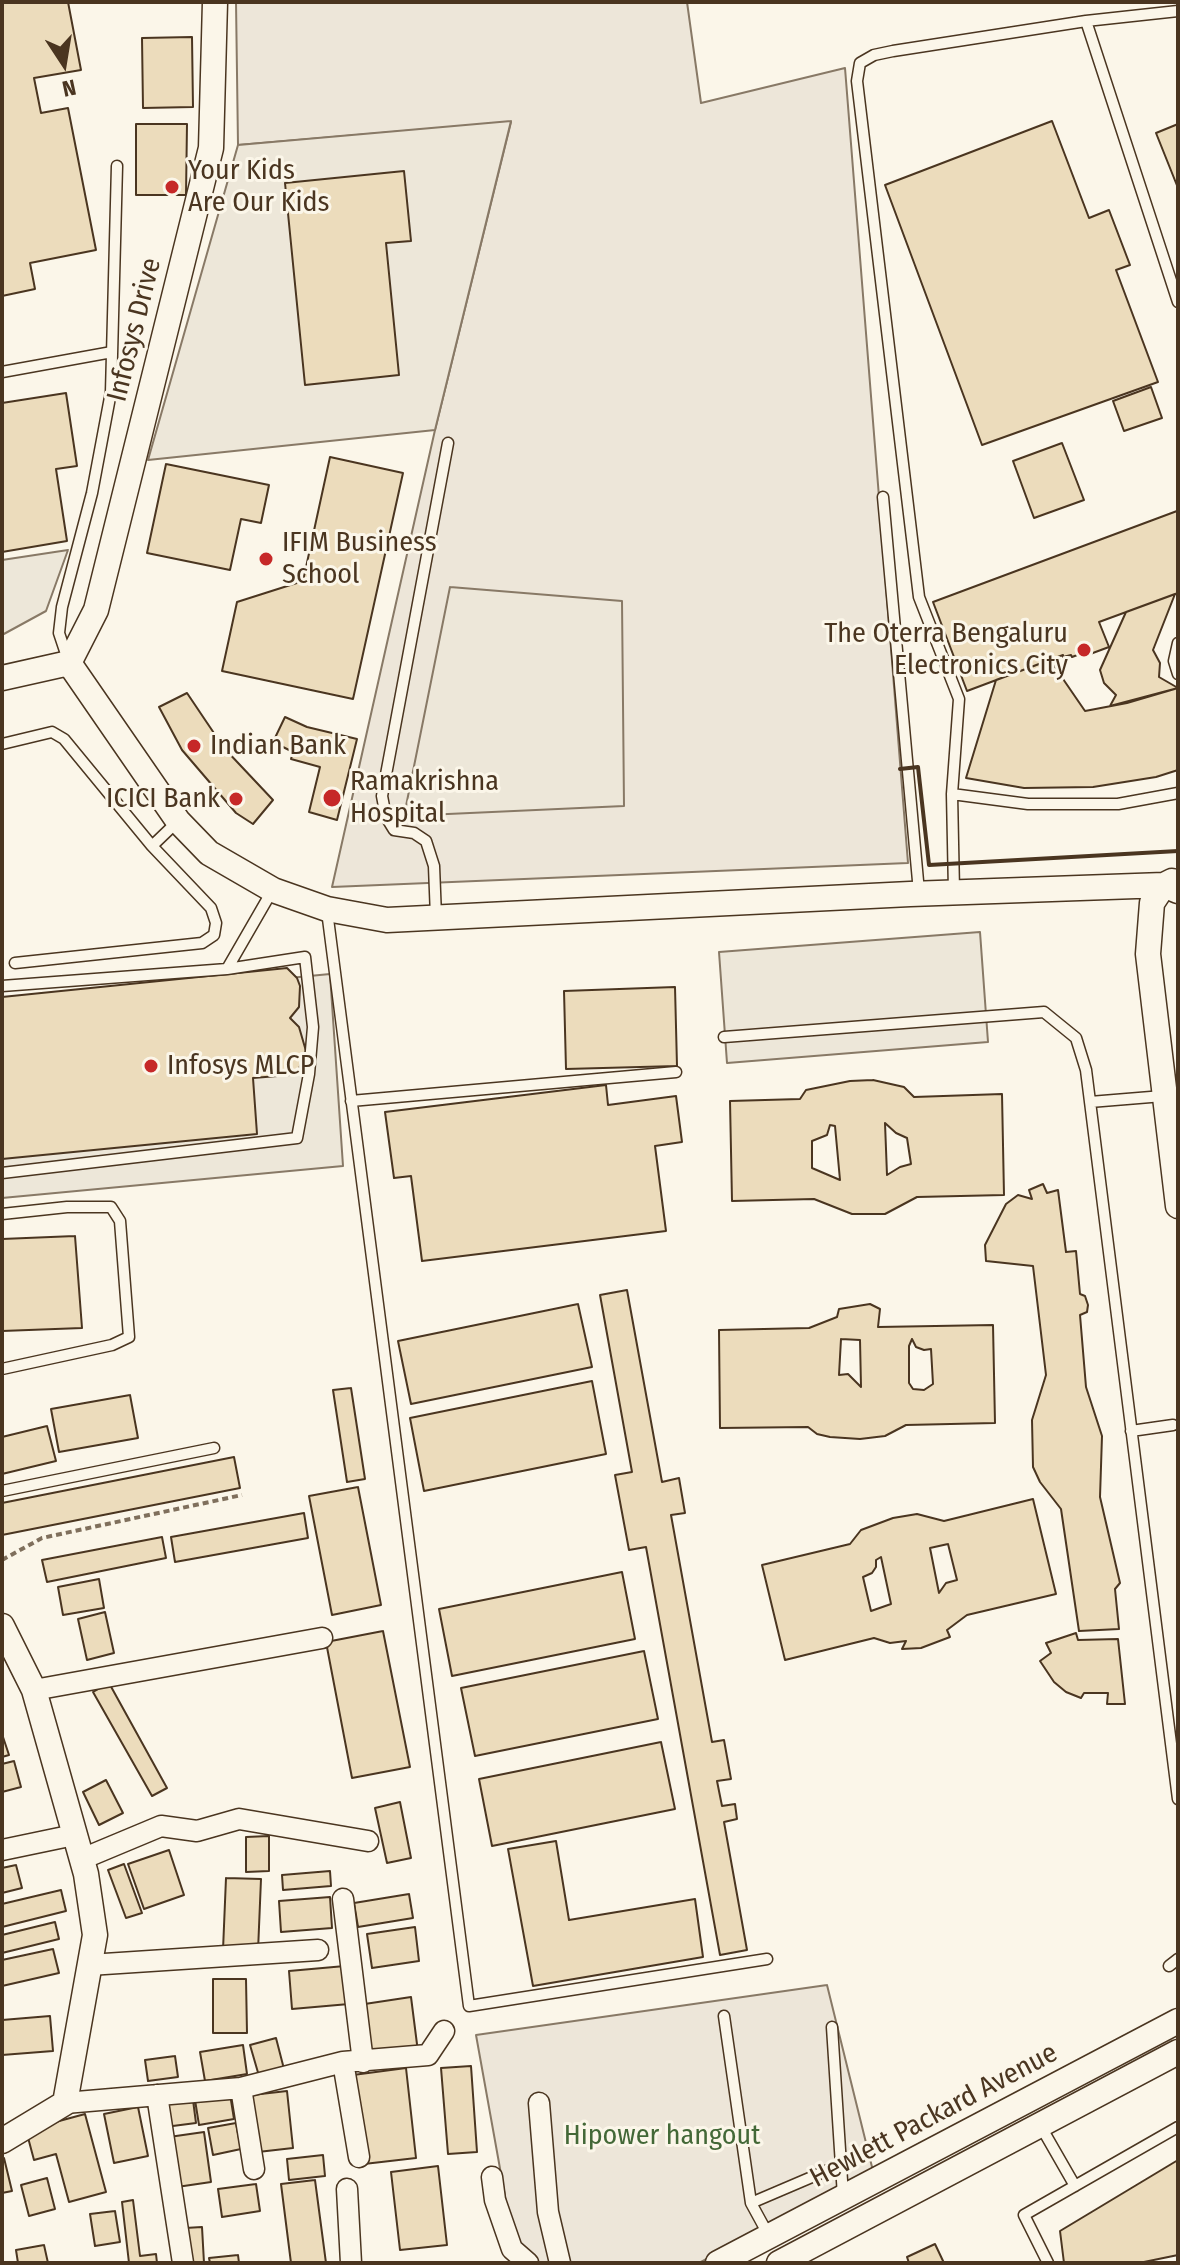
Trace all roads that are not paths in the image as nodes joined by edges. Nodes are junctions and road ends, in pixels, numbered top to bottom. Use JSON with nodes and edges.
{"nodes":[{"id":1,"x":215,"y":2,"type":"edge"},
{"id":2,"x":1178,"y":11,"type":"edge"},
{"id":3,"x":1086,"y":21,"type":"junction"},
{"id":4,"x":117,"y":166,"type":"dead end"},
{"id":5,"x":1178,"y":302,"type":"edge"},
{"id":6,"x":112,"y":352,"type":"junction"},
{"id":7,"x":2,"y":372,"type":"edge"},
{"id":8,"x":448,"y":443,"type":"dead end"},
{"id":9,"x":883,"y":497,"type":"dead end"},
{"id":10,"x":1178,"y":643,"type":"edge"},
{"id":11,"x":69,"y":663,"type":"junction"},
{"id":12,"x":1178,"y":674,"type":"edge"},
{"id":13,"x":2,"y":678,"type":"edge"},
{"id":14,"x":2,"y":744,"type":"edge"},
{"id":15,"x":1178,"y":793,"type":"edge"},
{"id":16,"x":952,"y":794,"type":"junction"},
{"id":17,"x":178,"y":821,"type":"junction"},
{"id":18,"x":152,"y":846,"type":"junction"},
{"id":19,"x":1168,"y":889,"type":"edge"},
{"id":20,"x":273,"y":890,"type":"junction"},
{"id":21,"x":954,"y":893,"type":"junction"},
{"id":22,"x":919,"y":894,"type":"junction"},
{"id":23,"x":327,"y":909,"type":"junction"},
{"id":24,"x":436,"y":917,"type":"junction"},
{"id":25,"x":15,"y":963,"type":"dead end"},
{"id":26,"x":227,"y":969,"type":"junction"},
{"id":27,"x":2,"y":986,"type":"edge"},
{"id":28,"x":724,"y":1037,"type":"dead end"},
{"id":29,"x":676,"y":1072,"type":"dead end"},
{"id":30,"x":1165,"y":1096,"type":"junction"},
{"id":31,"x":351,"y":1101,"type":"junction"},
{"id":32,"x":1090,"y":1102,"type":"junction"},
{"id":33,"x":2,"y":1173,"type":"edge"},
{"id":34,"x":1178,"y":1206,"type":"edge"},
{"id":35,"x":2,"y":1214,"type":"edge"},
{"id":36,"x":2,"y":1369,"type":"edge"},
{"id":37,"x":1173,"y":1425,"type":"dead end"},
{"id":38,"x":1131,"y":1431,"type":"junction"},
{"id":39,"x":214,"y":1448,"type":"dead end"},
{"id":40,"x":2,"y":1491,"type":"edge"},
{"id":41,"x":2,"y":1626,"type":"edge"},
{"id":42,"x":322,"y":1638,"type":"dead end"},
{"id":43,"x":34,"y":1690,"type":"junction"},
{"id":44,"x":1178,"y":1702,"type":"edge"},
{"id":45,"x":1165,"y":1703,"type":"junction"},
{"id":46,"x":1178,"y":1799,"type":"edge"},
{"id":47,"x":74,"y":1835,"type":"junction"},
{"id":48,"x":368,"y":1841,"type":"dead end"},
{"id":49,"x":2,"y":1850,"type":"edge"},
{"id":50,"x":82,"y":1859,"type":"junction"},
{"id":51,"x":343,"y":1899,"type":"dead end"},
{"id":52,"x":318,"y":1950,"type":"dead end"},
{"id":53,"x":767,"y":1959,"type":"dead end"},
{"id":54,"x":89,"y":1965,"type":"junction"},
{"id":55,"x":724,"y":2016,"type":"dead end"},
{"id":56,"x":1178,"y":2021,"type":"edge"},
{"id":57,"x":832,"y":2027,"type":"dead end"},
{"id":58,"x":444,"y":2031,"type":"dead end"},
{"id":59,"x":1178,"y":2052,"type":"edge"},
{"id":60,"x":353,"y":2062,"type":"junction"},
{"id":61,"x":241,"y":2088,"type":"junction"},
{"id":62,"x":157,"y":2095,"type":"junction"},
{"id":63,"x":65,"y":2103,"type":"junction"},
{"id":64,"x":539,"y":2103,"type":"dead end"},
{"id":65,"x":1040,"y":2125,"type":"junction"},
{"id":66,"x":1178,"y":2127,"type":"edge"},
{"id":67,"x":2,"y":2141,"type":"edge"},
{"id":68,"x":359,"y":2157,"type":"dead end"},
{"id":69,"x":840,"y":2165,"type":"junction"},
{"id":70,"x":254,"y":2169,"type":"dead end"},
{"id":71,"x":492,"y":2177,"type":"dead end"},
{"id":72,"x":1075,"y":2186,"type":"junction"},
{"id":73,"x":347,"y":2189,"type":"dead end"},
{"id":74,"x":843,"y":2198,"type":"junction"},
{"id":75,"x":751,"y":2203,"type":"junction"},
{"id":76,"x":769,"y":2236,"type":"junction"},
{"id":77,"x":183,"y":2263,"type":"edge"},
{"id":78,"x":351,"y":2263,"type":"edge"},
{"id":79,"x":528,"y":2263,"type":"edge"},
{"id":80,"x":560,"y":2263,"type":"edge"},
{"id":81,"x":718,"y":2263,"type":"edge"},
{"id":82,"x":779,"y":2263,"type":"edge"},
{"id":83,"x":1048,"y":2263,"type":"edge"}],
"edges":[{"from":1,"to":11,"type":"street","name":"Infosys Drive"},
{"from":2,"to":3,"type":"lane"},
{"from":3,"to":5,"type":"lane"},
{"from":3,"to":16,"type":"lane"},
{"from":4,"to":6,"type":"lane"},
{"from":6,"to":7,"type":"lane"},
{"from":6,"to":11,"type":"lane"},
{"from":8,"to":24,"type":"lane"},
{"from":9,"to":22,"type":"lane"},
{"from":10,"to":12,"type":"lane"},
{"from":11,"to":13,"type":"street"},
{"from":11,"to":17,"type":"street"},
{"from":14,"to":18,"type":"lane"},
{"from":15,"to":16,"type":"lane"},
{"from":16,"to":21,"type":"lane"},
{"from":17,"to":18,"type":"lane"},
{"from":17,"to":20,"type":"street"},
{"from":18,"to":25,"type":"lane"},
{"from":19,"to":21,"type":"street"},
{"from":19,"to":30,"type":"street"},
{"from":20,"to":23,"type":"street"},
{"from":20,"to":26,"type":"lane"},
{"from":21,"to":22,"type":"street"},
{"from":22,"to":24,"type":"street"},
{"from":23,"to":24,"type":"street"},
{"from":23,"to":31,"type":"lane"},
{"from":26,"to":27,"type":"lane"},
{"from":26,"to":33,"type":"lane"},
{"from":28,"to":32,"type":"lane"},
{"from":29,"to":31,"type":"lane"},
{"from":30,"to":32,"type":"lane"},
{"from":30,"to":34,"type":"street"},
{"from":31,"to":53,"type":"lane"},
{"from":32,"to":38,"type":"lane"},
{"from":35,"to":36,"type":"lane"},
{"from":37,"to":38,"type":"lane"},
{"from":38,"to":45,"type":"lane"},
{"from":39,"to":40,"type":"lane"},
{"from":41,"to":43,"type":"street"},
{"from":42,"to":43,"type":"street"},
{"from":43,"to":47,"type":"street"},
{"from":44,"to":45,"type":"lane"},
{"from":45,"to":46,"type":"lane"},
{"from":47,"to":49,"type":"street"},
{"from":47,"to":50,"type":"street"},
{"from":48,"to":50,"type":"street"},
{"from":50,"to":54,"type":"street"},
{"from":51,"to":60,"type":"street"},
{"from":52,"to":54,"type":"street"},
{"from":54,"to":63,"type":"street"},
{"from":55,"to":75,"type":"lane"},
{"from":56,"to":74,"type":"street","name":"Hewlett Packard Avenue"},
{"from":57,"to":69,"type":"lane"},
{"from":58,"to":60,"type":"street"},
{"from":59,"to":65,"type":"street","name":"Hewlett Packard Avenue"},
{"from":60,"to":61,"type":"street"},
{"from":60,"to":68,"type":"street"},
{"from":61,"to":62,"type":"street"},
{"from":61,"to":70,"type":"street"},
{"from":62,"to":63,"type":"street"},
{"from":62,"to":77,"type":"street"},
{"from":63,"to":67,"type":"street"},
{"from":64,"to":80,"type":"street"},
{"from":65,"to":72,"type":"lane"},
{"from":65,"to":82,"type":"street","name":"Hewlett Packard Avenue"},
{"from":66,"to":72,"type":"lane"},
{"from":69,"to":74,"type":"lane"},
{"from":69,"to":75,"type":"lane"},
{"from":71,"to":79,"type":"street"},
{"from":72,"to":83,"type":"lane"},
{"from":73,"to":78,"type":"street"},
{"from":74,"to":76,"type":"street","name":"Hewlett Packard Avenue"},
{"from":75,"to":76,"type":"lane"},
{"from":76,"to":81,"type":"street","name":"Hewlett Packard Avenue"}]}
